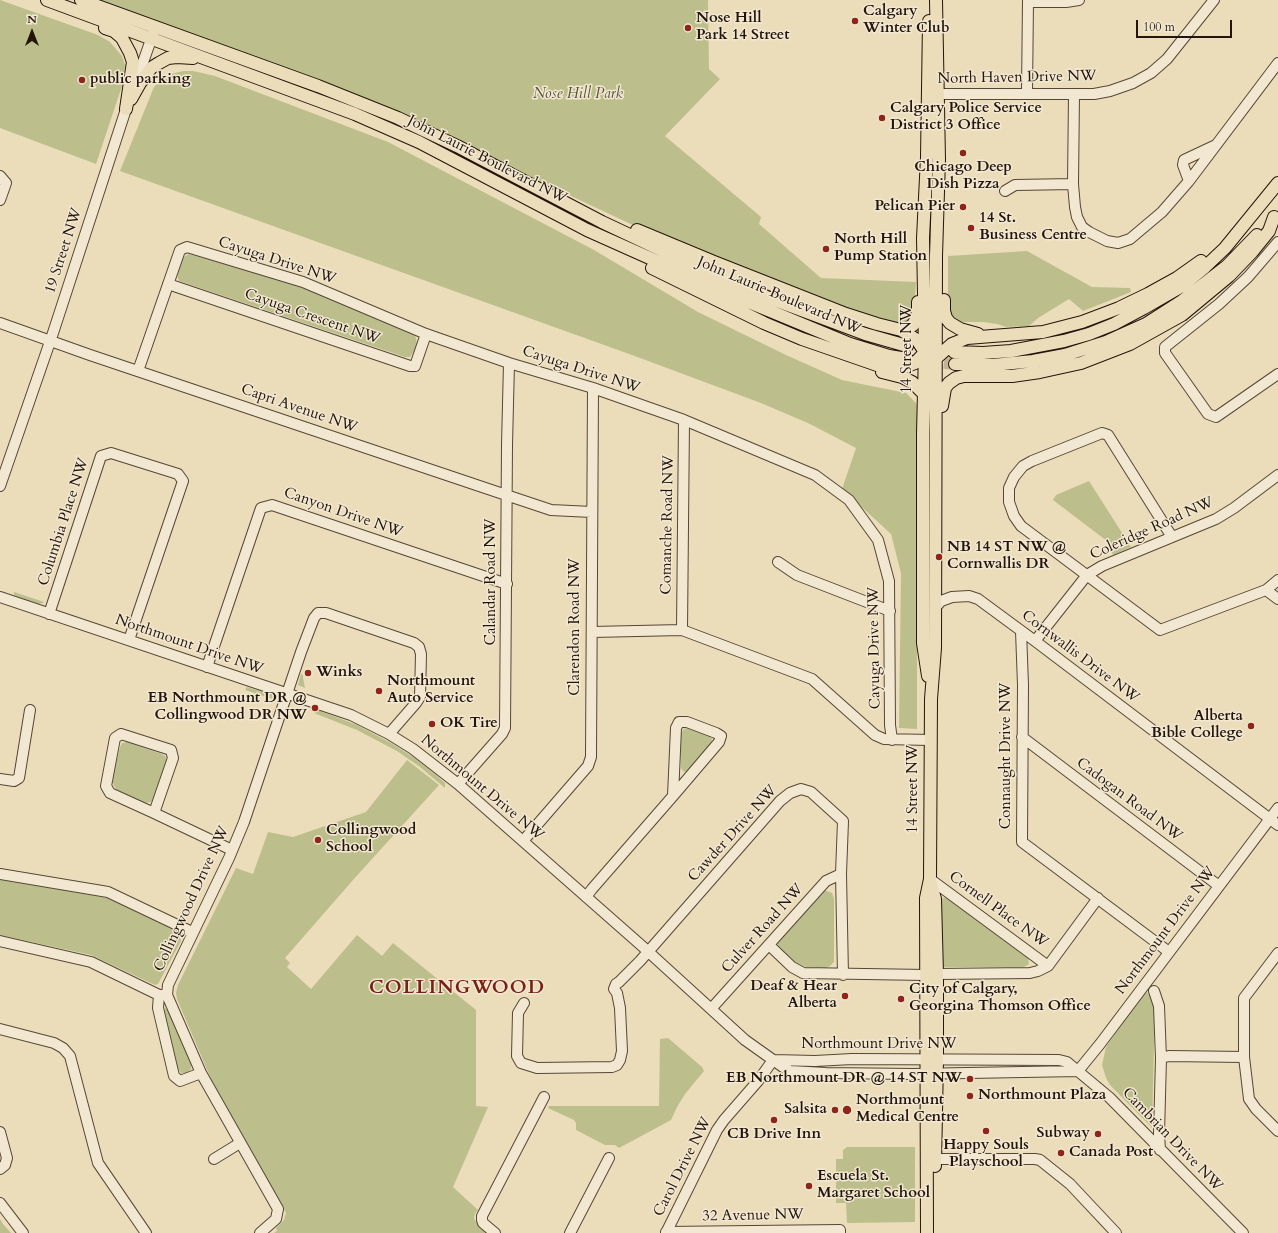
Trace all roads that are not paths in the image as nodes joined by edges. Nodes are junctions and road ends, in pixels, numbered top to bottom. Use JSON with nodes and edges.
{"nodes":[{"id":1,"x":36,"y":0,"type":"edge"},
{"id":2,"x":47,"y":0,"type":"edge"},
{"id":3,"x":82,"y":0,"type":"edge"},
{"id":4,"x":929,"y":0,"type":"edge"},
{"id":5,"x":936,"y":0,"type":"edge"},
{"id":6,"x":1079,"y":0,"type":"edge"},
{"id":7,"x":1214,"y":0,"type":"edge"},
{"id":8,"x":1028,"y":1,"type":"edge"},
{"id":9,"x":155,"y":26,"type":"junction"},
{"id":10,"x":151,"y":38,"type":"junction"},
{"id":11,"x":1278,"y":63,"type":"edge"},
{"id":12,"x":233,"y":68,"type":"junction"},
{"id":13,"x":1027,"y":93,"type":"junction"},
{"id":14,"x":933,"y":94,"type":"junction"},
{"id":15,"x":1074,"y":94,"type":"junction"},
{"id":16,"x":126,"y":109,"type":"junction"},
{"id":17,"x":1218,"y":144,"type":"junction"},
{"id":18,"x":0,"y":176,"type":"edge"},
{"id":19,"x":1189,"y":181,"type":"junction"},
{"id":20,"x":1278,"y":183,"type":"edge"},
{"id":21,"x":1074,"y":184,"type":"junction"},
{"id":22,"x":1005,"y":191,"type":"dead end"},
{"id":23,"x":550,"y":194,"type":"junction"},
{"id":24,"x":0,"y":200,"type":"edge"},
{"id":25,"x":1276,"y":214,"type":"edge"},
{"id":26,"x":587,"y":230,"type":"junction"},
{"id":27,"x":1278,"y":242,"type":"edge"},
{"id":28,"x":1225,"y":248,"type":"junction"},
{"id":29,"x":936,"y":256,"type":"junction"},
{"id":30,"x":923,"y":270,"type":"junction"},
{"id":31,"x":168,"y":284,"type":"junction"},
{"id":32,"x":0,"y":323,"type":"edge"},
{"id":33,"x":901,"y":330,"type":"junction"},
{"id":34,"x":426,"y":334,"type":"junction"},
{"id":35,"x":931,"y":335,"type":"junction"},
{"id":36,"x":986,"y":336,"type":"junction"},
{"id":37,"x":802,"y":339,"type":"junction"},
{"id":38,"x":50,"y":341,"type":"junction"},
{"id":39,"x":907,"y":346,"type":"dead end"},
{"id":40,"x":907,"y":359,"type":"dead end"},
{"id":41,"x":930,"y":361,"type":"junction"},
{"id":42,"x":509,"y":363,"type":"junction"},
{"id":43,"x":138,"y":371,"type":"junction"},
{"id":44,"x":1278,"y":374,"type":"edge"},
{"id":45,"x":964,"y":376,"type":"junction"},
{"id":46,"x":593,"y":388,"type":"junction"},
{"id":47,"x":924,"y":394,"type":"junction"},
{"id":48,"x":684,"y":420,"type":"junction"},
{"id":49,"x":1278,"y":475,"type":"edge"},
{"id":50,"x":935,"y":476,"type":"junction"},
{"id":51,"x":0,"y":486,"type":"edge"},
{"id":52,"x":507,"y":496,"type":"junction"},
{"id":53,"x":592,"y":512,"type":"junction"},
{"id":54,"x":1172,"y":537,"type":"junction"},
{"id":55,"x":778,"y":562,"type":"dead end"},
{"id":56,"x":1087,"y":575,"type":"junction"},
{"id":57,"x":1278,"y":580,"type":"edge"},
{"id":58,"x":507,"y":584,"type":"junction"},
{"id":59,"x":1266,"y":590,"type":"junction"},
{"id":60,"x":0,"y":597,"type":"edge"},
{"id":61,"x":1278,"y":599,"type":"edge"},
{"id":62,"x":935,"y":608,"type":"junction"},
{"id":63,"x":890,"y":611,"type":"junction"},
{"id":64,"x":49,"y":614,"type":"junction"},
{"id":65,"x":682,"y":630,"type":"junction"},
{"id":66,"x":1021,"y":631,"type":"junction"},
{"id":67,"x":592,"y":632,"type":"junction"},
{"id":68,"x":129,"y":640,"type":"junction"},
{"id":69,"x":1036,"y":641,"type":"junction"},
{"id":70,"x":207,"y":667,"type":"junction"},
{"id":71,"x":288,"y":694,"type":"junction"},
{"id":72,"x":930,"y":699,"type":"junction"},
{"id":73,"x":30,"y":710,"type":"dead end"},
{"id":74,"x":389,"y":734,"type":"junction"},
{"id":75,"x":1022,"y":737,"type":"junction"},
{"id":76,"x":892,"y":740,"type":"junction"},
{"id":77,"x":930,"y":740,"type":"junction"},
{"id":78,"x":0,"y":779,"type":"edge"},
{"id":79,"x":458,"y":784,"type":"junction"},
{"id":80,"x":673,"y":796,"type":"junction"},
{"id":81,"x":1278,"y":808,"type":"edge"},
{"id":82,"x":154,"y":813,"type":"junction"},
{"id":83,"x":1274,"y":822,"type":"edge"},
{"id":84,"x":523,"y":841,"type":"junction"},
{"id":85,"x":232,"y":850,"type":"junction"},
{"id":86,"x":0,"y":874,"type":"edge"},
{"id":87,"x":841,"y":874,"type":"junction"},
{"id":88,"x":930,"y":879,"type":"junction"},
{"id":89,"x":1218,"y":886,"type":"junction"},
{"id":90,"x":586,"y":897,"type":"junction"},
{"id":91,"x":1098,"y":898,"type":"junction"},
{"id":92,"x":192,"y":932,"type":"junction"},
{"id":93,"x":0,"y":941,"type":"edge"},
{"id":94,"x":769,"y":945,"type":"junction"},
{"id":95,"x":648,"y":952,"type":"junction"},
{"id":96,"x":1169,"y":952,"type":"junction"},
{"id":97,"x":1278,"y":953,"type":"edge"},
{"id":98,"x":1048,"y":966,"type":"junction"},
{"id":99,"x":843,"y":974,"type":"junction"},
{"id":100,"x":932,"y":975,"type":"junction"},
{"id":101,"x":1154,"y":991,"type":"dead end"},
{"id":102,"x":163,"y":995,"type":"junction"},
{"id":103,"x":524,"y":1002,"type":"dead end"},
{"id":104,"x":711,"y":1009,"type":"junction"},
{"id":105,"x":0,"y":1029,"type":"edge"},
{"id":106,"x":1244,"y":1056,"type":"junction"},
{"id":107,"x":1160,"y":1058,"type":"junction"},
{"id":108,"x":773,"y":1060,"type":"junction"},
{"id":109,"x":932,"y":1060,"type":"junction"},
{"id":110,"x":1078,"y":1071,"type":"junction"},
{"id":111,"x":201,"y":1074,"type":"junction"},
{"id":112,"x":932,"y":1074,"type":"junction"},
{"id":113,"x":544,"y":1097,"type":"dead end"},
{"id":114,"x":1278,"y":1131,"type":"edge"},
{"id":115,"x":0,"y":1132,"type":"edge"},
{"id":116,"x":240,"y":1144,"type":"junction"},
{"id":117,"x":1160,"y":1150,"type":"junction"},
{"id":118,"x":609,"y":1158,"type":"dead end"},
{"id":119,"x":214,"y":1159,"type":"dead end"},
{"id":120,"x":935,"y":1159,"type":"junction"},
{"id":121,"x":0,"y":1169,"type":"edge"},
{"id":122,"x":0,"y":1203,"type":"edge"},
{"id":123,"x":666,"y":1232,"type":"edge"},
{"id":124,"x":840,"y":1232,"type":"edge"},
{"id":125,"x":23,"y":1233,"type":"edge"},
{"id":126,"x":146,"y":1233,"type":"edge"},
{"id":127,"x":260,"y":1233,"type":"edge"},
{"id":128,"x":495,"y":1233,"type":"edge"},
{"id":129,"x":570,"y":1233,"type":"edge"},
{"id":130,"x":927,"y":1233,"type":"edge"},
{"id":131,"x":933,"y":1233,"type":"edge"},
{"id":132,"x":1116,"y":1233,"type":"edge"},
{"id":133,"x":1243,"y":1233,"type":"edge"}],
"edges":[{"from":1,"to":16,"type":"main road"},
{"from":2,"to":10,"type":"main road","name":"John Laurie Boulevard NW"},
{"from":3,"to":9,"type":"main road","name":"John Laurie Boulevard NW"},
{"from":4,"to":14,"type":"main road","name":"14 Street NW"},
{"from":5,"to":14,"type":"main road","name":"14 Street NW"},
{"from":6,"to":8,"type":"street"},
{"from":7,"to":15,"type":"street","name":"North Haven Drive NW"},
{"from":8,"to":13,"type":"street"},
{"from":9,"to":10,"type":"street","name":"19 Street NW"},
{"from":9,"to":23,"type":"main road","name":"John Laurie Boulevard NW"},
{"from":10,"to":12,"type":"main road","name":"John Laurie Boulevard NW"},
{"from":10,"to":16,"type":"street","name":"19 Street NW"},
{"from":11,"to":17,"type":"street"},
{"from":12,"to":16,"type":"main road"},
{"from":12,"to":26,"type":"main road","name":"John Laurie Boulevard NW"},
{"from":13,"to":14,"type":"street","name":"North Haven Drive NW"},
{"from":13,"to":15,"type":"street","name":"North Haven Drive NW"},
{"from":14,"to":29,"type":"main road","name":"14 Street NW"},
{"from":14,"to":30,"type":"main road","name":"14 Street NW"},
{"from":15,"to":21,"type":"street"},
{"from":16,"to":38,"type":"street","name":"19 Street NW"},
{"from":17,"to":19,"type":"street"},
{"from":17,"to":19,"type":"street"},
{"from":18,"to":24,"type":"street"},
{"from":19,"to":21,"type":"street"},
{"from":20,"to":28,"type":"main road"},
{"from":21,"to":22,"type":"street"},
{"from":23,"to":33,"type":"main road"},
{"from":23,"to":39,"type":"main road","name":"John Laurie Boulevard NW"},
{"from":25,"to":28,"type":"main road"},
{"from":25,"to":45,"type":"main road"},
{"from":26,"to":37,"type":"main road"},
{"from":26,"to":40,"type":"main road","name":"John Laurie Boulevard NW"},
{"from":27,"to":44,"type":"street"},
{"from":28,"to":36,"type":"main road"},
{"from":29,"to":35,"type":"main road","name":"14 Street NW"},
{"from":29,"to":36,"type":"main road"},
{"from":30,"to":33,"type":"main road"},
{"from":30,"to":35,"type":"main road","name":"14 Street NW"},
{"from":31,"to":34,"type":"street","name":"Cayuga Crescent NW"},
{"from":31,"to":34,"type":"street","name":"Cayuga Drive NW"},
{"from":31,"to":43,"type":"street","name":"Cayuga Drive NW"},
{"from":32,"to":38,"type":"street","name":"Capri Avenue NW"},
{"from":33,"to":41,"type":"main road"},
{"from":34,"to":42,"type":"street","name":"Cayuga Drive NW"},
{"from":35,"to":41,"type":"main road","name":"14 Street NW"},
{"from":36,"to":41,"type":"main road"},
{"from":37,"to":41,"type":"main road"},
{"from":37,"to":47,"type":"main road"},
{"from":38,"to":43,"type":"street","name":"Capri Avenue NW"},
{"from":38,"to":51,"type":"street","name":"19 Street NW"},
{"from":41,"to":45,"type":"main road"},
{"from":41,"to":47,"type":"main road","name":"14 Street NW"},
{"from":41,"to":50,"type":"main road","name":"14 Street NW"},
{"from":42,"to":46,"type":"street","name":"Cayuga Drive NW"},
{"from":42,"to":52,"type":"street","name":"Calandar Road NW"},
{"from":43,"to":52,"type":"street","name":"Capri Avenue NW"},
{"from":45,"to":50,"type":"main road"},
{"from":46,"to":48,"type":"street","name":"Cayuga Drive NW"},
{"from":46,"to":53,"type":"street","name":"Clarendon Road NW"},
{"from":47,"to":72,"type":"main road","name":"14 Street NW"},
{"from":48,"to":63,"type":"street","name":"Cayuga Drive NW"},
{"from":48,"to":65,"type":"street","name":"Comanche Road NW"},
{"from":49,"to":54,"type":"street","name":"Coleridge Road NW"},
{"from":50,"to":62,"type":"main road","name":"14 Street NW"},
{"from":52,"to":53,"type":"street","name":"Capri Avenue NW"},
{"from":52,"to":58,"type":"street","name":"Calandar Road NW"},
{"from":53,"to":67,"type":"street","name":"Clarendon Road NW"},
{"from":54,"to":56,"type":"street","name":"Coleridge Road NW"},
{"from":54,"to":56,"type":"street"},
{"from":55,"to":63,"type":"street"},
{"from":56,"to":59,"type":"street"},
{"from":56,"to":69,"type":"street","name":"Coleridge Road NW"},
{"from":57,"to":59,"type":"street"},
{"from":58,"to":70,"type":"street","name":"Canyon Drive NW"},
{"from":58,"to":79,"type":"street","name":"Calandar Road NW"},
{"from":59,"to":61,"type":"street"},
{"from":60,"to":64,"type":"street","name":"Northmount Drive NW"},
{"from":62,"to":66,"type":"street","name":"Cornwallis Drive NW"},
{"from":62,"to":72,"type":"main road","name":"14 Street NW"},
{"from":63,"to":76,"type":"street","name":"Cayuga Drive NW"},
{"from":64,"to":68,"type":"street","name":"Northmount Drive NW"},
{"from":64,"to":68,"type":"street","name":"Columbia Place NW"},
{"from":65,"to":67,"type":"street"},
{"from":65,"to":76,"type":"street"},
{"from":66,"to":69,"type":"street","name":"Cornwallis Drive NW"},
{"from":66,"to":75,"type":"street","name":"Connaught Drive NW"},
{"from":67,"to":84,"type":"street","name":"Clarendon Road NW"},
{"from":68,"to":70,"type":"street","name":"Northmount Drive NW"},
{"from":69,"to":83,"type":"street","name":"Cornwallis Drive NW"},
{"from":70,"to":71,"type":"street","name":"Northmount Drive NW"},
{"from":71,"to":74,"type":"street","name":"Northmount Drive NW"},
{"from":71,"to":74,"type":"street","name":"Collingwood Drive NW"},
{"from":71,"to":85,"type":"street","name":"Collingwood Drive NW"},
{"from":72,"to":77,"type":"main road","name":"14 Street NW"},
{"from":73,"to":78,"type":"street"},
{"from":74,"to":79,"type":"street","name":"Northmount Drive NW"},
{"from":75,"to":89,"type":"street","name":"Cadogan Road NW"},
{"from":75,"to":91,"type":"street","name":"Connaught Drive NW"},
{"from":76,"to":77,"type":"street"},
{"from":77,"to":88,"type":"main road","name":"14 Street NW"},
{"from":79,"to":84,"type":"street","name":"Northmount Drive NW"},
{"from":80,"to":80,"type":"street"},
{"from":80,"to":90,"type":"street"},
{"from":81,"to":83,"type":"street","name":"Northmount Drive NW"},
{"from":82,"to":82,"type":"street"},
{"from":82,"to":85,"type":"street"},
{"from":83,"to":89,"type":"street","name":"Northmount Drive NW"},
{"from":84,"to":90,"type":"street","name":"Northmount Drive NW"},
{"from":85,"to":92,"type":"street","name":"Collingwood Drive NW"},
{"from":86,"to":92,"type":"street"},
{"from":87,"to":94,"type":"street","name":"Culver Road NW"},
{"from":87,"to":95,"type":"street","name":"Cawder Drive NW"},
{"from":87,"to":99,"type":"street","name":"Cawder Drive NW"},
{"from":88,"to":98,"type":"street","name":"Cornell Place NW"},
{"from":88,"to":100,"type":"main road","name":"14 Street NW"},
{"from":89,"to":96,"type":"street","name":"Northmount Drive NW"},
{"from":90,"to":95,"type":"street","name":"Northmount Drive NW"},
{"from":91,"to":96,"type":"street","name":"Connaught Drive NW"},
{"from":91,"to":98,"type":"street"},
{"from":92,"to":102,"type":"street","name":"Collingwood Drive NW"},
{"from":93,"to":102,"type":"street"},
{"from":94,"to":99,"type":"street"},
{"from":94,"to":104,"type":"street","name":"Culver Road NW"},
{"from":95,"to":103,"type":"street","name":"Cawder Drive NW"},
{"from":95,"to":104,"type":"street","name":"Northmount Drive NW"},
{"from":96,"to":110,"type":"street","name":"Northmount Drive NW"},
{"from":97,"to":106,"type":"street"},
{"from":98,"to":100,"type":"street"},
{"from":99,"to":100,"type":"street"},
{"from":100,"to":109,"type":"main road","name":"14 Street NW"},
{"from":101,"to":107,"type":"street"},
{"from":102,"to":111,"type":"street","name":"Collingwood Drive NW"},
{"from":102,"to":111,"type":"street"},
{"from":104,"to":108,"type":"street","name":"Northmount Drive NW"},
{"from":105,"to":126,"type":"street"},
{"from":106,"to":107,"type":"street"},
{"from":106,"to":114,"type":"street"},
{"from":107,"to":117,"type":"street"},
{"from":108,"to":109,"type":"street","name":"Northmount Drive NW"},
{"from":108,"to":112,"type":"street","name":"Northmount Drive NW"},
{"from":108,"to":123,"type":"street","name":"Carol Drive NW"},
{"from":109,"to":110,"type":"street","name":"Northmount Drive NW"},
{"from":109,"to":112,"type":"main road","name":"14 Street NW"},
{"from":110,"to":112,"type":"street","name":"Northmount Drive NW"},
{"from":110,"to":117,"type":"street","name":"Cambrian Drive NW"},
{"from":111,"to":116,"type":"street","name":"Collingwood Drive NW"},
{"from":112,"to":120,"type":"main road","name":"14 Street NW"},
{"from":112,"to":130,"type":"main road","name":"14 Street NW"},
{"from":113,"to":128,"type":"street"},
{"from":115,"to":121,"type":"street"},
{"from":116,"to":119,"type":"street"},
{"from":116,"to":127,"type":"street","name":"Collingwood Drive NW"},
{"from":117,"to":133,"type":"street","name":"Cambrian Drive NW"},
{"from":118,"to":129,"type":"street"},
{"from":120,"to":131,"type":"main road","name":"14 Street NW"},
{"from":120,"to":132,"type":"street"},
{"from":122,"to":125,"type":"street"},
{"from":123,"to":124,"type":"street","name":"32 Avenue NW"}]}
